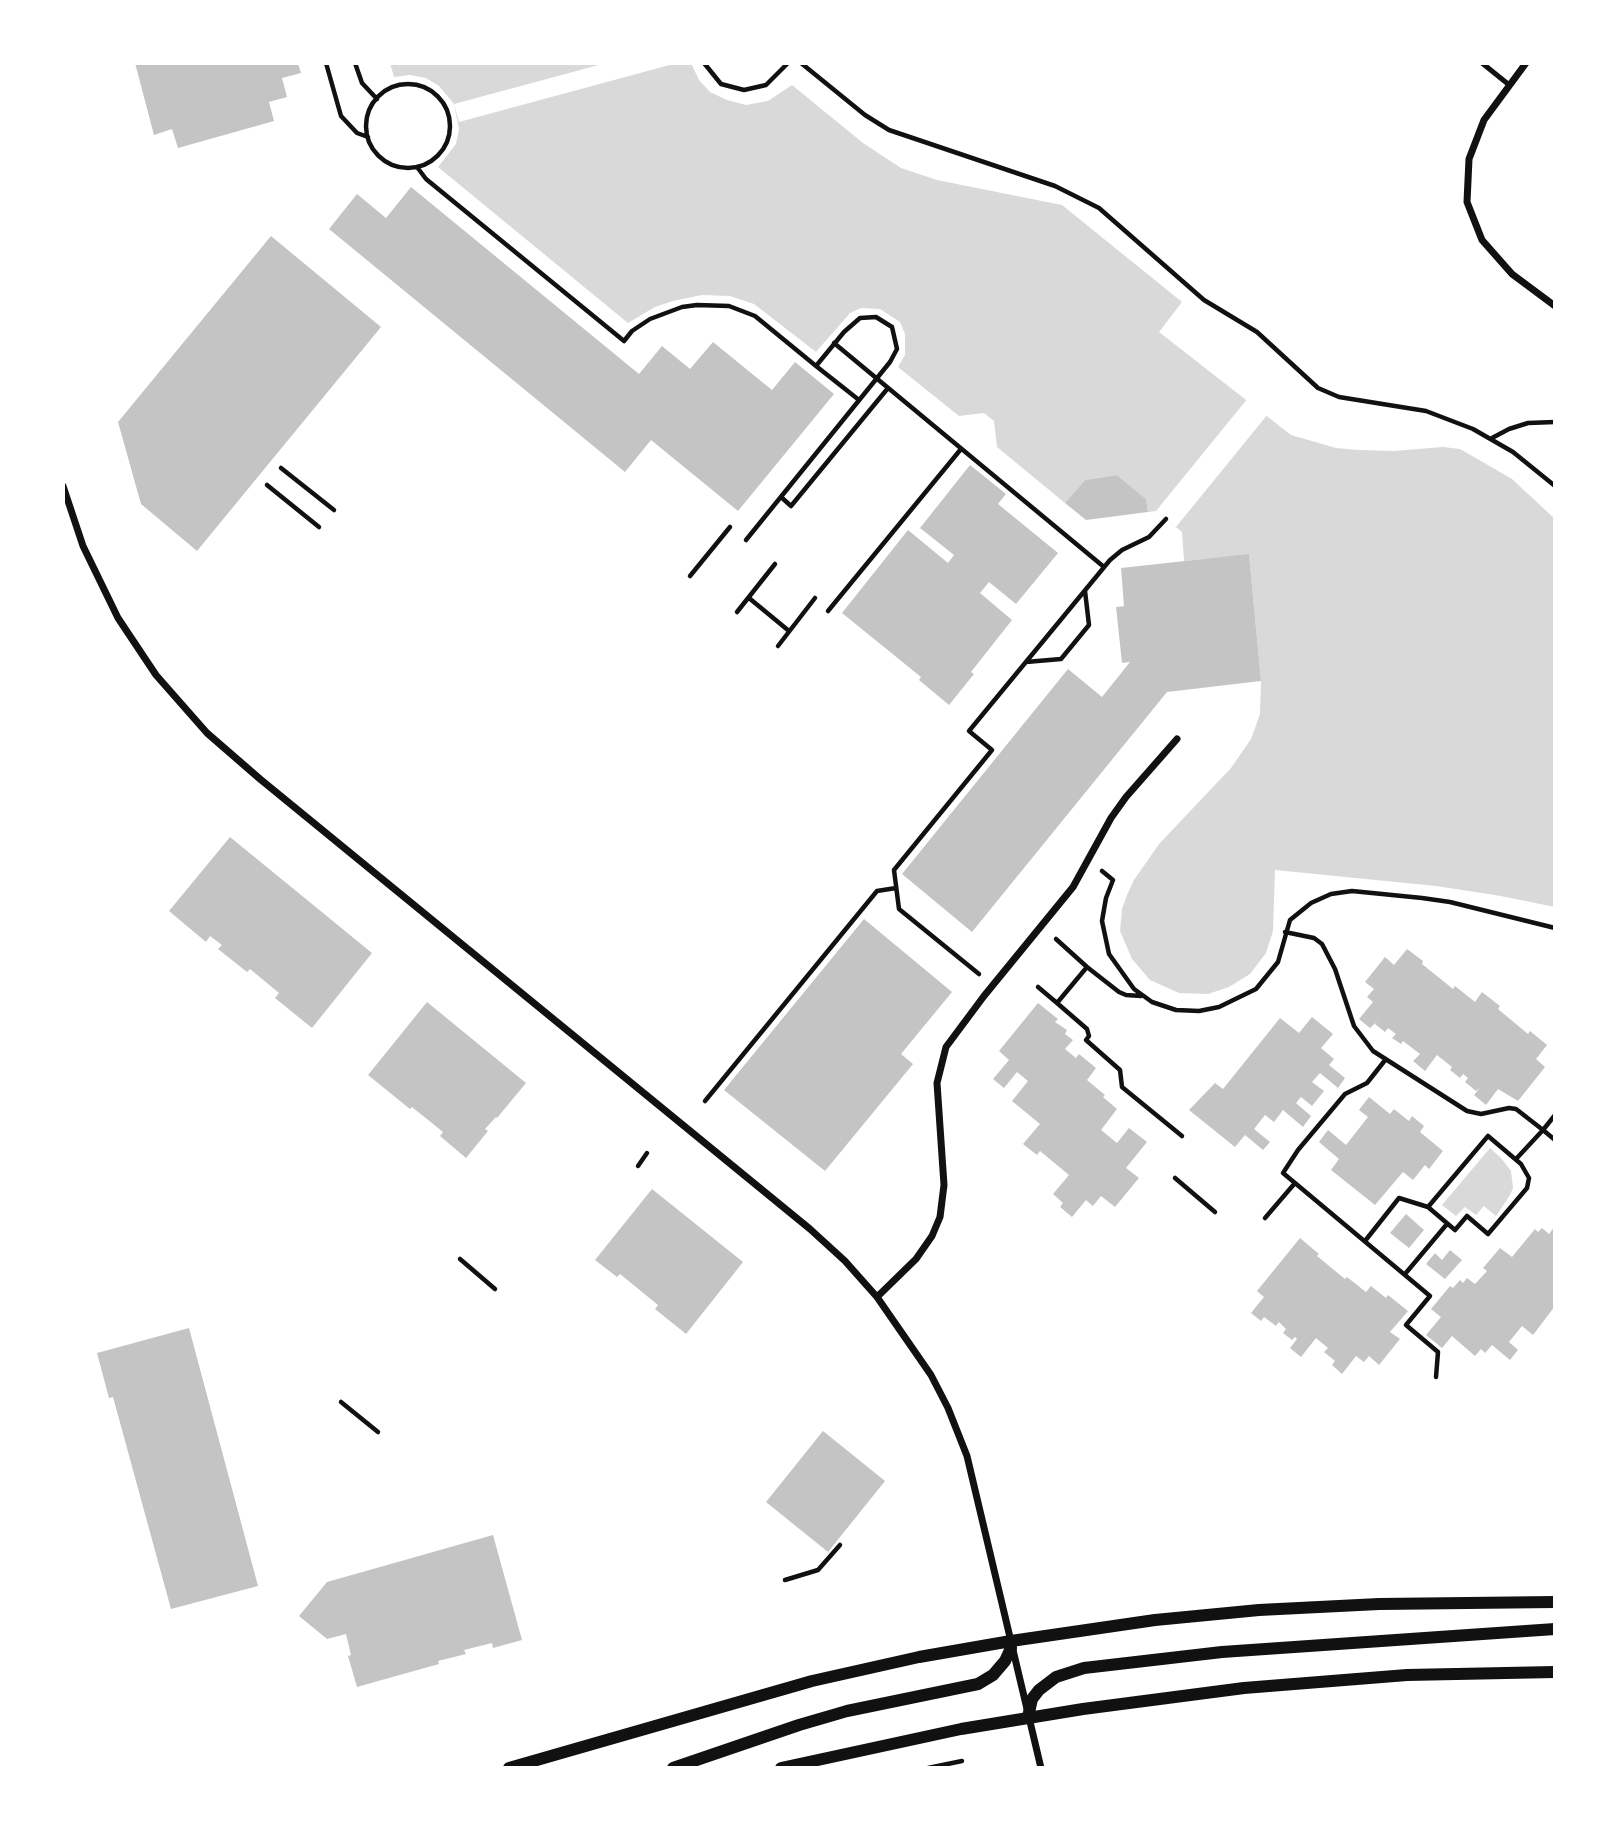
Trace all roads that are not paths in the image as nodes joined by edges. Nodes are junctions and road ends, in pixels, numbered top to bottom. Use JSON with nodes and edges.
{"nodes":[{"id":1,"x":1482,"y":63,"type":"edge"},
{"id":2,"x":1526,"y":63,"type":"edge"},
{"id":3,"x":1508,"y":84,"type":"junction"},
{"id":4,"x":1555,"y":306,"type":"edge"},
{"id":5,"x":63,"y":486,"type":"edge"},
{"id":6,"x":1177,"y":738,"type":"dead end"},
{"id":7,"x":877,"y":1297,"type":"junction"},
{"id":8,"x":1555,"y":1602,"type":"edge"},
{"id":9,"x":1555,"y":1629,"type":"edge"},
{"id":10,"x":1011,"y":1641,"type":"junction"},
{"id":11,"x":1555,"y":1672,"type":"edge"},
{"id":12,"x":1028,"y":1717,"type":"junction"},
{"id":13,"x":509,"y":1768,"type":"edge"},
{"id":14,"x":673,"y":1768,"type":"edge"},
{"id":15,"x":781,"y":1768,"type":"edge"},
{"id":16,"x":1041,"y":1768,"type":"edge"}],
"edges":[{"from":1,"to":3,"type":"lane"},
{"from":2,"to":3,"type":"street"},
{"from":3,"to":4,"type":"street"},
{"from":5,"to":7,"type":"street"},
{"from":6,"to":7,"type":"street"},
{"from":7,"to":10,"type":"street"},
{"from":8,"to":10,"type":"street"},
{"from":9,"to":12,"type":"street"},
{"from":10,"to":12,"type":"street"},
{"from":10,"to":13,"type":"street"},
{"from":10,"to":14,"type":"street"},
{"from":11,"to":12,"type":"street"},
{"from":12,"to":15,"type":"street"},
{"from":12,"to":16,"type":"street"}]}
